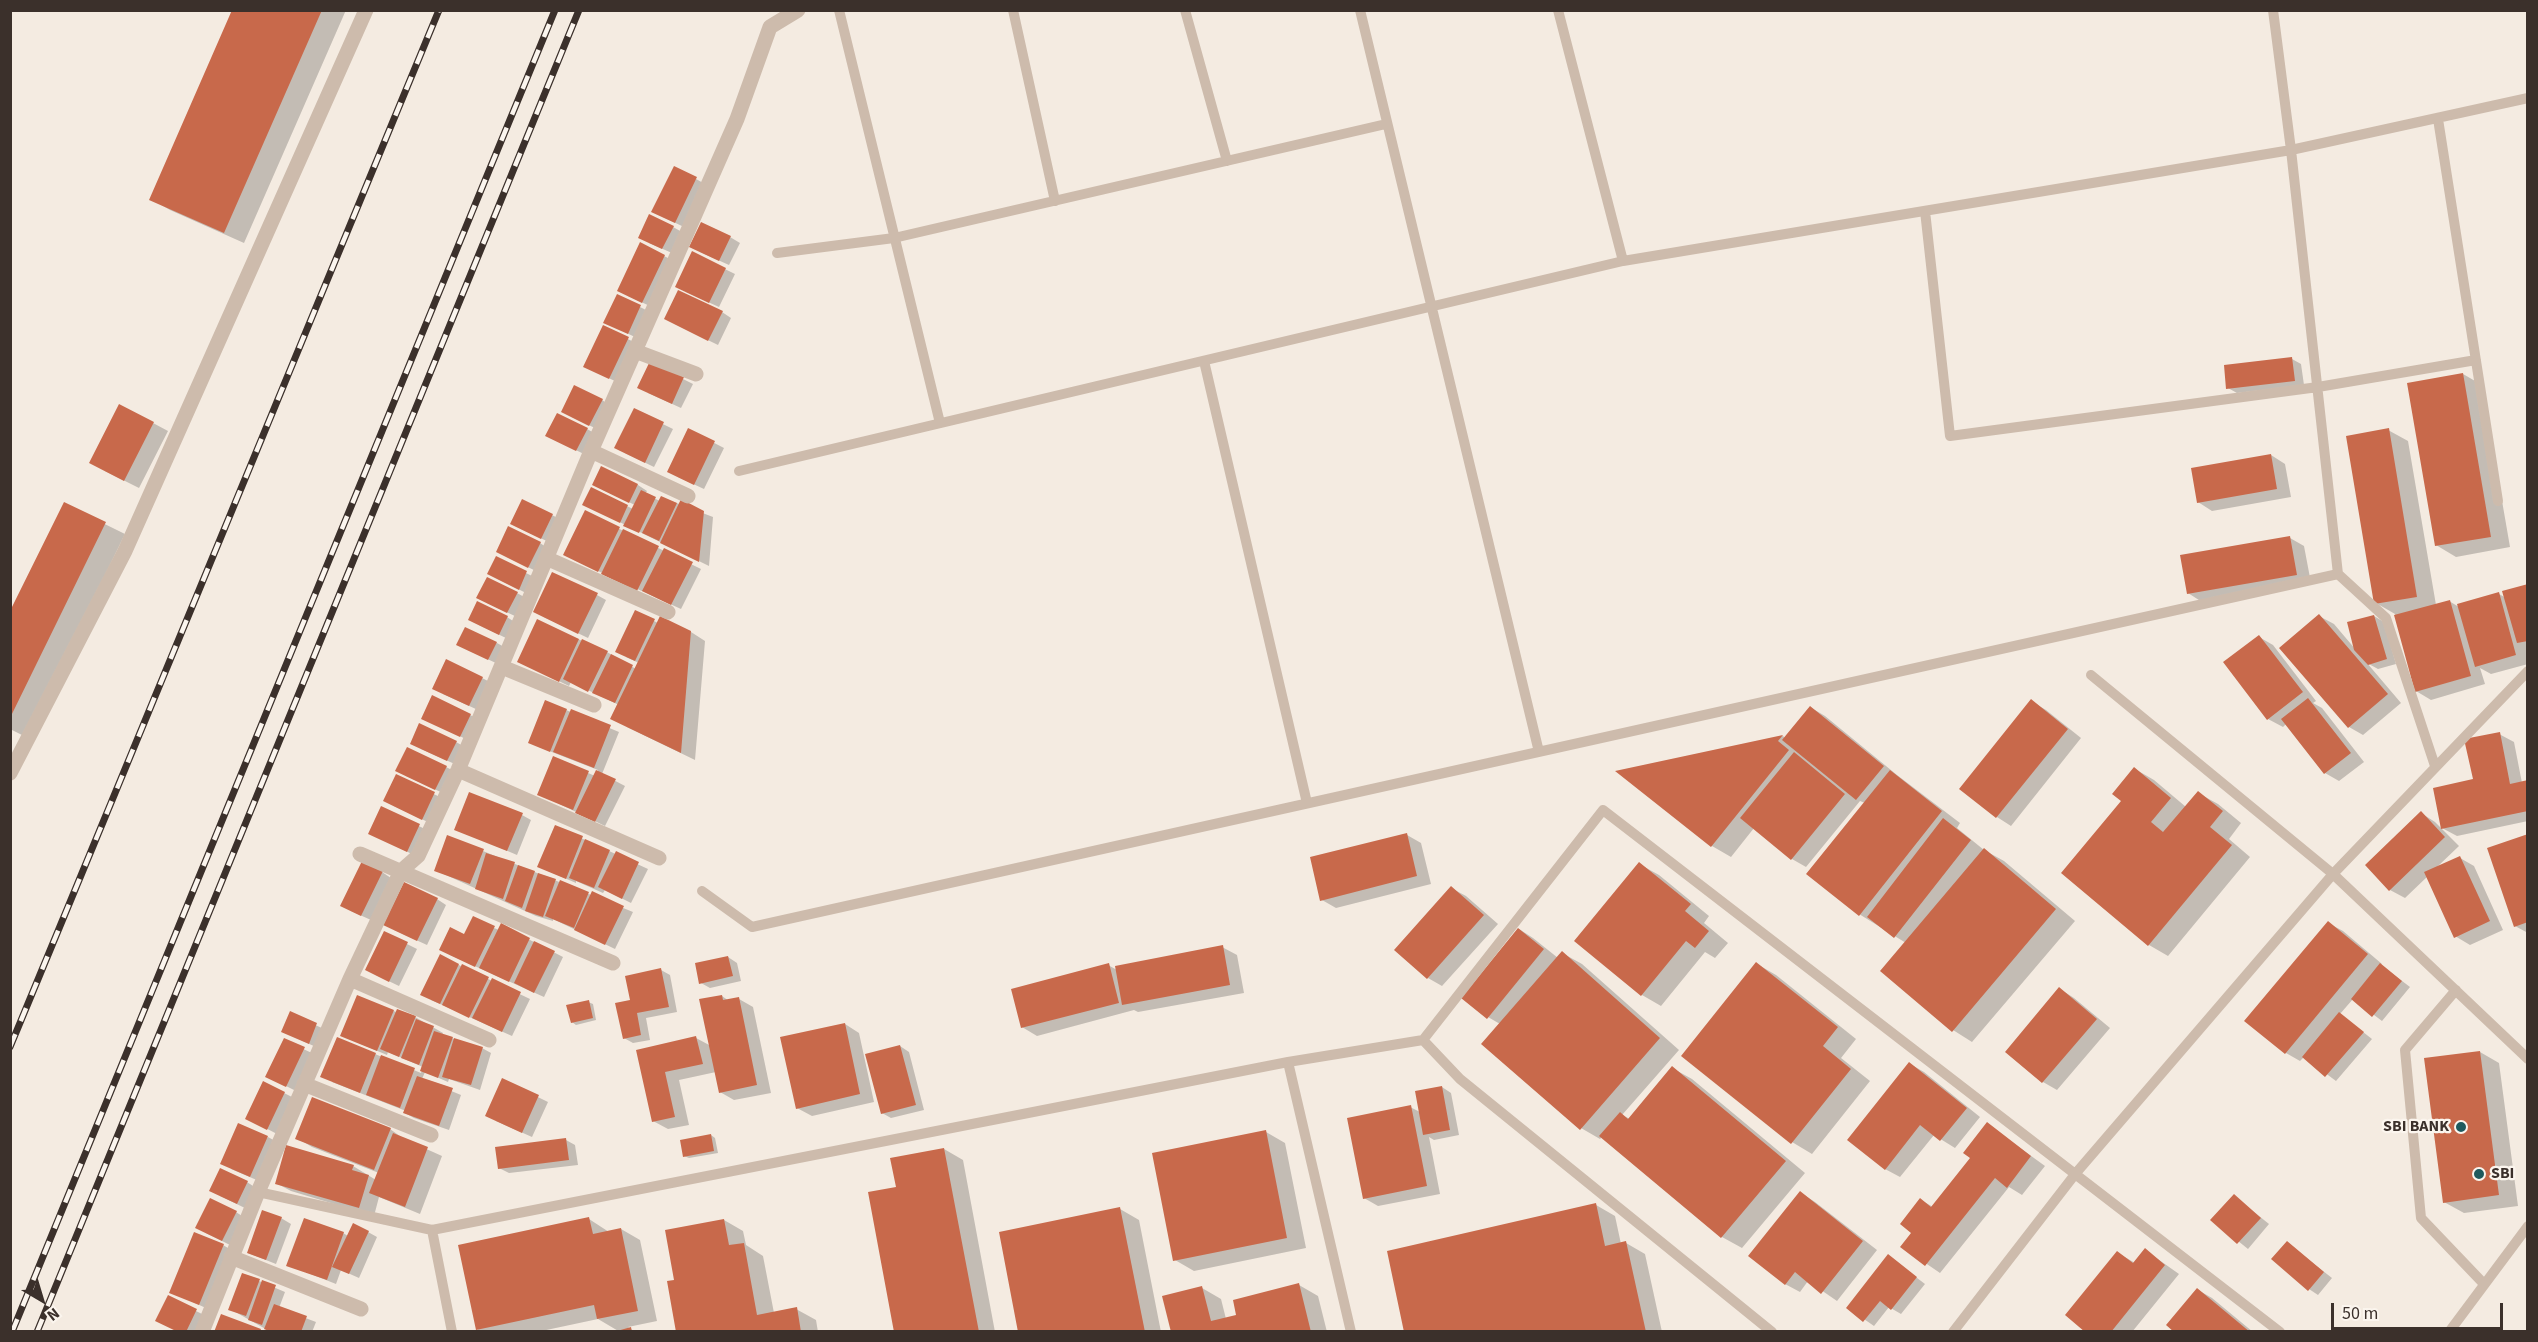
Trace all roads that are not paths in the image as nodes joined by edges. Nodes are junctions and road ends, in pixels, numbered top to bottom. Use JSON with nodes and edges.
{"nodes":[{"id":1,"x":366,"y":10,"type":"edge"},
{"id":2,"x":798,"y":10,"type":"edge"},
{"id":3,"x":839,"y":10,"type":"edge"},
{"id":4,"x":1013,"y":10,"type":"edge"},
{"id":5,"x":1185,"y":10,"type":"edge"},
{"id":6,"x":1360,"y":10,"type":"edge"},
{"id":7,"x":1558,"y":10,"type":"edge"},
{"id":8,"x":2273,"y":10,"type":"edge"},
{"id":9,"x":2528,"y":98,"type":"edge"},
{"id":10,"x":2438,"y":119,"type":"junction"},
{"id":11,"x":1386,"y":124,"type":"junction"},
{"id":12,"x":2291,"y":150,"type":"junction"},
{"id":13,"x":1227,"y":161,"type":"junction"},
{"id":14,"x":1055,"y":201,"type":"junction"},
{"id":15,"x":1925,"y":211,"type":"junction"},
{"id":16,"x":894,"y":238,"type":"junction"},
{"id":17,"x":777,"y":253,"type":"dead end"},
{"id":18,"x":1623,"y":261,"type":"junction"},
{"id":19,"x":1432,"y":307,"type":"junction"},
{"id":20,"x":635,"y":351,"type":"junction"},
{"id":21,"x":2476,"y":360,"type":"junction"},
{"id":22,"x":1204,"y":361,"type":"junction"},
{"id":23,"x":696,"y":374,"type":"dead end"},
{"id":24,"x":2318,"y":387,"type":"junction"},
{"id":25,"x":940,"y":423,"type":"junction"},
{"id":26,"x":591,"y":451,"type":"junction"},
{"id":27,"x":739,"y":471,"type":"dead end"},
{"id":28,"x":688,"y":496,"type":"dead end"},
{"id":29,"x":2498,"y":501,"type":"dead end"},
{"id":30,"x":546,"y":558,"type":"junction"},
{"id":31,"x":2338,"y":574,"type":"junction"},
{"id":32,"x":668,"y":612,"type":"dead end"},
{"id":33,"x":502,"y":667,"type":"junction"},
{"id":34,"x":2528,"y":671,"type":"edge"},
{"id":35,"x":2091,"y":675,"type":"dead end"},
{"id":36,"x":594,"y":705,"type":"dead end"},
{"id":37,"x":1539,"y":752,"type":"junction"},
{"id":38,"x":2435,"y":765,"type":"junction"},
{"id":39,"x":458,"y":770,"type":"junction"},
{"id":40,"x":10,"y":773,"type":"edge"},
{"id":41,"x":1307,"y":803,"type":"junction"},
{"id":42,"x":360,"y":854,"type":"dead end"},
{"id":43,"x":659,"y":858,"type":"dead end"},
{"id":44,"x":401,"y":871,"type":"junction"},
{"id":45,"x":2333,"y":874,"type":"junction"},
{"id":46,"x":702,"y":891,"type":"dead end"},
{"id":47,"x":613,"y":963,"type":"dead end"},
{"id":48,"x":350,"y":979,"type":"junction"},
{"id":49,"x":2456,"y":990,"type":"junction"},
{"id":50,"x":489,"y":1040,"type":"dead end"},
{"id":51,"x":1423,"y":1040,"type":"junction"},
{"id":52,"x":2528,"y":1059,"type":"edge"},
{"id":53,"x":1288,"y":1062,"type":"junction"},
{"id":54,"x":304,"y":1083,"type":"junction"},
{"id":55,"x":431,"y":1135,"type":"dead end"},
{"id":56,"x":2076,"y":1173,"type":"junction"},
{"id":57,"x":258,"y":1192,"type":"junction"},
{"id":58,"x":2528,"y":1226,"type":"edge"},
{"id":59,"x":432,"y":1230,"type":"junction"},
{"id":60,"x":231,"y":1257,"type":"junction"},
{"id":61,"x":2484,"y":1284,"type":"junction"},
{"id":62,"x":361,"y":1309,"type":"dead end"},
{"id":63,"x":202,"y":1332,"type":"edge"},
{"id":64,"x":452,"y":1332,"type":"edge"},
{"id":65,"x":1351,"y":1332,"type":"edge"},
{"id":66,"x":1772,"y":1332,"type":"edge"},
{"id":67,"x":1953,"y":1332,"type":"edge"},
{"id":68,"x":2280,"y":1332,"type":"edge"},
{"id":69,"x":2449,"y":1332,"type":"edge"}],
"edges":[{"from":1,"to":40,"type":"street"},
{"from":2,"to":20,"type":"street"},
{"from":3,"to":16,"type":"lane"},
{"from":4,"to":14,"type":"lane"},
{"from":5,"to":13,"type":"lane"},
{"from":6,"to":11,"type":"lane"},
{"from":7,"to":18,"type":"lane"},
{"from":8,"to":12,"type":"lane"},
{"from":9,"to":10,"type":"lane"},
{"from":10,"to":12,"type":"lane"},
{"from":10,"to":21,"type":"lane"},
{"from":11,"to":13,"type":"lane"},
{"from":11,"to":19,"type":"lane"},
{"from":12,"to":15,"type":"lane"},
{"from":12,"to":24,"type":"lane"},
{"from":13,"to":14,"type":"lane"},
{"from":14,"to":16,"type":"lane"},
{"from":15,"to":18,"type":"lane"},
{"from":15,"to":24,"type":"lane"},
{"from":16,"to":17,"type":"lane"},
{"from":16,"to":25,"type":"lane"},
{"from":18,"to":19,"type":"lane"},
{"from":19,"to":22,"type":"lane"},
{"from":19,"to":37,"type":"lane"},
{"from":20,"to":23,"type":"street"},
{"from":20,"to":26,"type":"street"},
{"from":21,"to":24,"type":"lane"},
{"from":21,"to":29,"type":"lane"},
{"from":22,"to":25,"type":"lane"},
{"from":22,"to":41,"type":"lane"},
{"from":24,"to":31,"type":"lane"},
{"from":25,"to":27,"type":"lane"},
{"from":26,"to":28,"type":"street"},
{"from":26,"to":30,"type":"street"},
{"from":30,"to":32,"type":"street"},
{"from":30,"to":33,"type":"street"},
{"from":31,"to":37,"type":"lane"},
{"from":31,"to":38,"type":"lane"},
{"from":33,"to":36,"type":"street"},
{"from":33,"to":39,"type":"street"},
{"from":34,"to":38,"type":"lane"},
{"from":35,"to":45,"type":"lane"},
{"from":37,"to":41,"type":"lane"},
{"from":38,"to":45,"type":"lane"},
{"from":39,"to":43,"type":"street"},
{"from":39,"to":44,"type":"street"},
{"from":41,"to":46,"type":"lane"},
{"from":42,"to":44,"type":"street"},
{"from":44,"to":47,"type":"street"},
{"from":44,"to":48,"type":"street"},
{"from":45,"to":49,"type":"lane"},
{"from":45,"to":56,"type":"lane"},
{"from":48,"to":50,"type":"street"},
{"from":48,"to":54,"type":"street"},
{"from":49,"to":52,"type":"lane"},
{"from":49,"to":61,"type":"lane"},
{"from":51,"to":53,"type":"lane"},
{"from":51,"to":56,"type":"lane"},
{"from":51,"to":66,"type":"lane"},
{"from":53,"to":59,"type":"lane"},
{"from":53,"to":65,"type":"lane"},
{"from":54,"to":55,"type":"street"},
{"from":54,"to":57,"type":"street"},
{"from":56,"to":67,"type":"lane"},
{"from":56,"to":68,"type":"lane"},
{"from":57,"to":59,"type":"lane"},
{"from":57,"to":60,"type":"street"},
{"from":58,"to":61,"type":"lane"},
{"from":59,"to":64,"type":"lane"},
{"from":60,"to":62,"type":"street"},
{"from":60,"to":63,"type":"street"},
{"from":61,"to":69,"type":"lane"}]}
